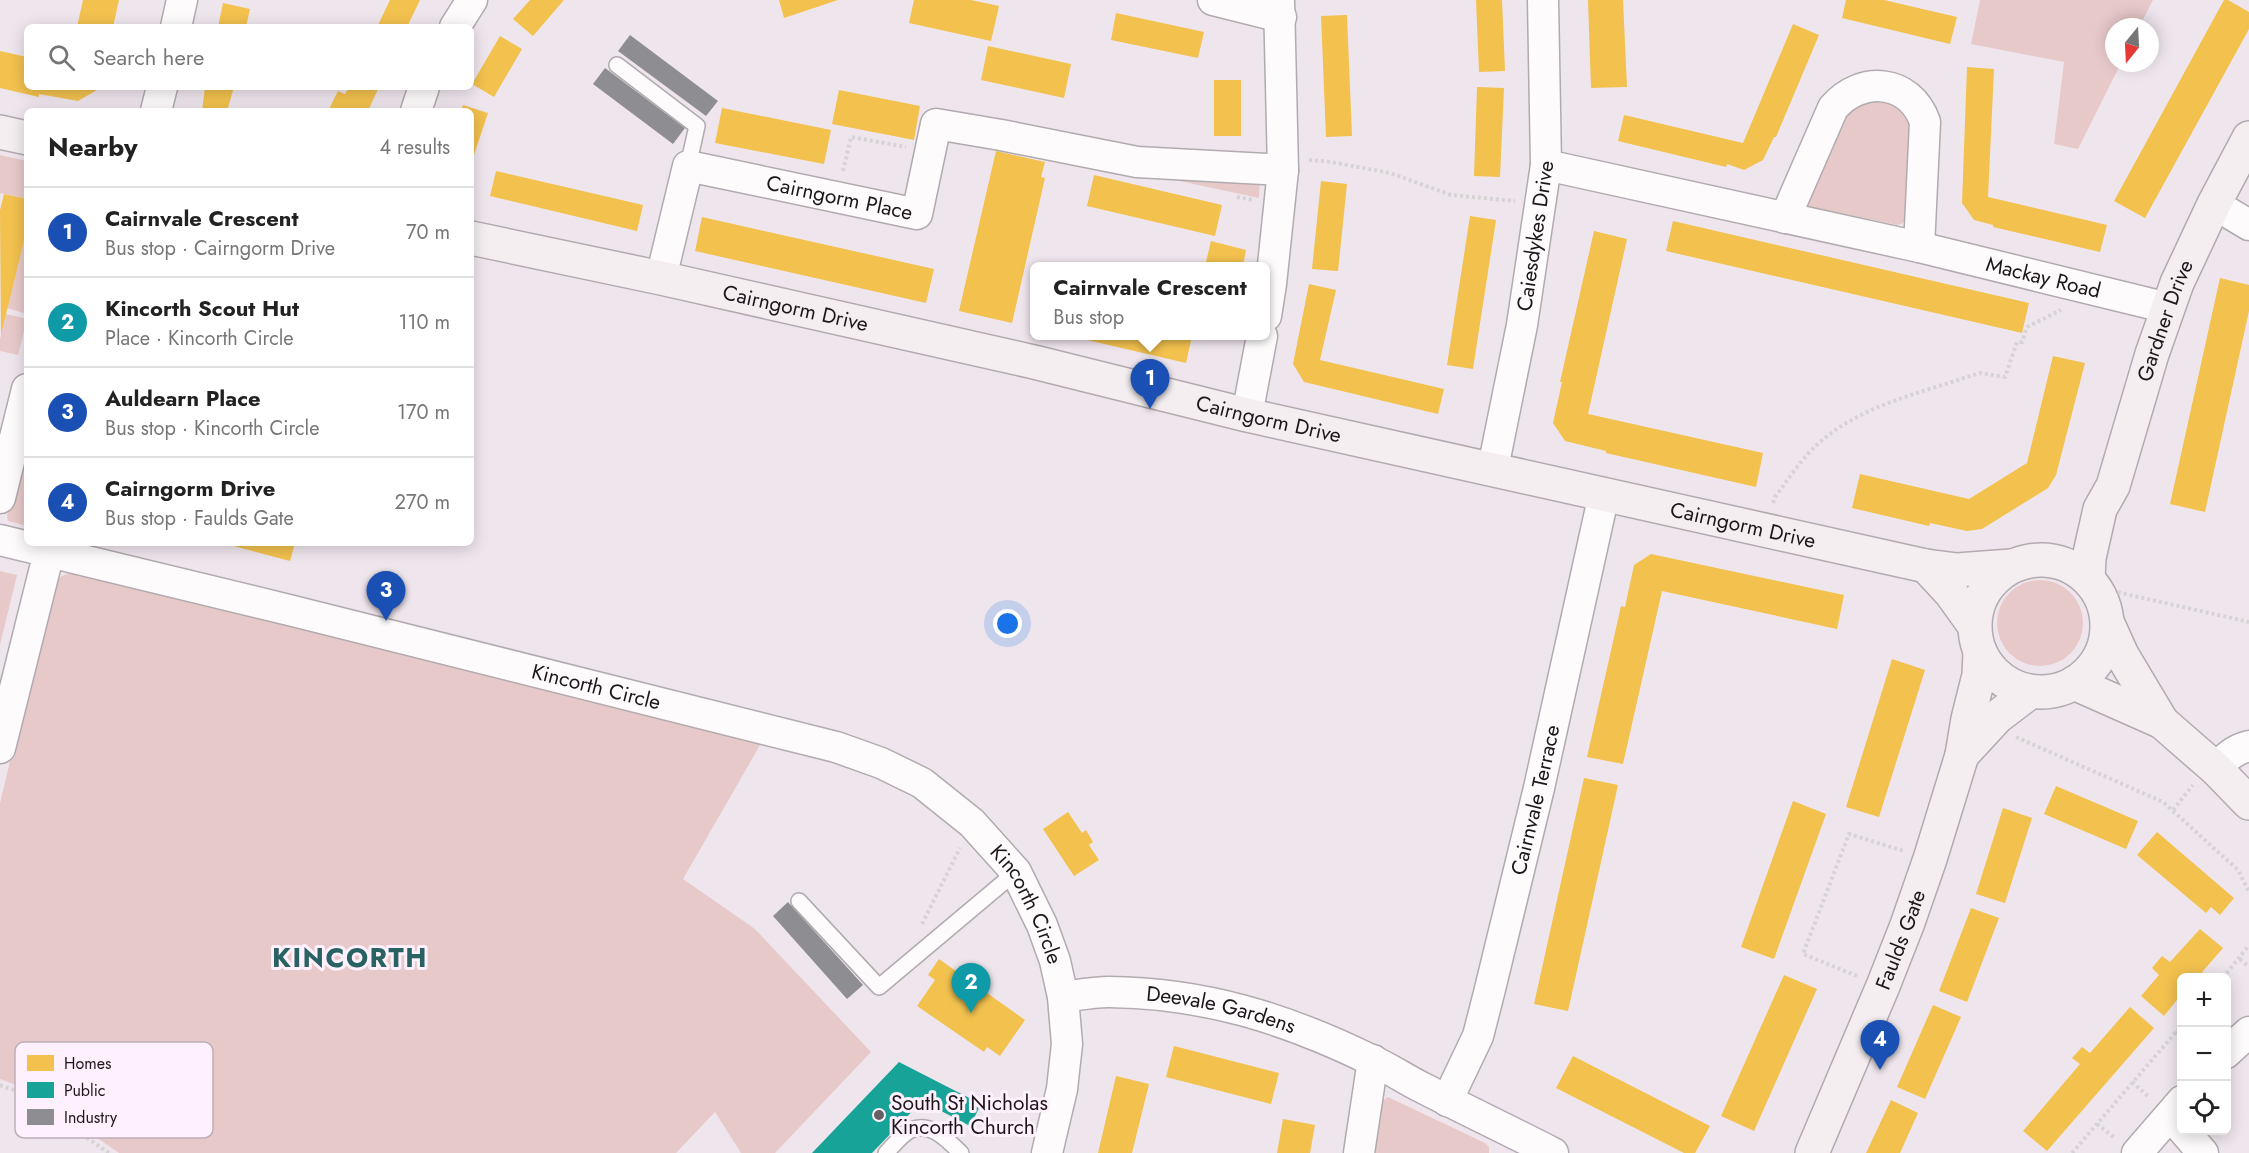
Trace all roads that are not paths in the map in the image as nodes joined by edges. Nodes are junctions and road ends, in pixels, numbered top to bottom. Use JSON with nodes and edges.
{"nodes":[{"id":1,"x":182,"y":0,"type":"edge"},
{"id":2,"x":472,"y":0,"type":"edge"},
{"id":3,"x":1214,"y":0,"type":"edge"},
{"id":4,"x":1543,"y":0,"type":"edge"},
{"id":5,"x":1280,"y":8,"type":"edge"},
{"id":6,"x":177,"y":24,"type":"edge"},
{"id":7,"x":457,"y":24,"type":"edge"},
{"id":8,"x":617,"y":65,"type":"dead end"},
{"id":9,"x":161,"y":90,"type":"edge"},
{"id":10,"x":423,"y":90,"type":"edge"},
{"id":11,"x":157,"y":108,"type":"edge"},
{"id":12,"x":417,"y":108,"type":"edge"},
{"id":13,"x":0,"y":132,"type":"edge"},
{"id":14,"x":24,"y":137,"type":"edge"},
{"id":15,"x":2249,"y":138,"type":"edge"},
{"id":16,"x":1283,"y":164,"type":"junction"},
{"id":17,"x":1546,"y":165,"type":"junction"},
{"id":18,"x":688,"y":166,"type":"junction"},
{"id":19,"x":2214,"y":204,"type":"junction"},
{"id":20,"x":1785,"y":218,"type":"junction"},
{"id":21,"x":2249,"y":225,"type":"edge"},
{"id":22,"x":474,"y":239,"type":"edge"},
{"id":23,"x":1919,"y":247,"type":"junction"},
{"id":24,"x":662,"y":278,"type":"junction"},
{"id":25,"x":1270,"y":290,"type":"edge"},
{"id":26,"x":2168,"y":308,"type":"junction"},
{"id":27,"x":1261,"y":340,"type":"edge"},
{"id":28,"x":24,"y":401,"type":"edge"},
{"id":29,"x":1247,"y":415,"type":"junction"},
{"id":30,"x":1493,"y":468,"type":"junction"},
{"id":31,"x":1604,"y":494,"type":"junction"},
{"id":32,"x":0,"y":498,"type":"edge"},
{"id":33,"x":2100,"y":509,"type":"junction"},
{"id":34,"x":0,"y":540,"type":"edge"},
{"id":35,"x":24,"y":546,"type":"edge"},
{"id":36,"x":25,"y":546,"type":"edge"},
{"id":37,"x":50,"y":552,"type":"junction"},
{"id":38,"x":113,"y":555,"type":"edge"},
{"id":39,"x":2022,"y":563,"type":"junction"},
{"id":40,"x":1926,"y":566,"type":"junction"},
{"id":41,"x":2092,"y":583,"type":"junction"},
{"id":42,"x":2108,"y":624,"type":"junction"},
{"id":43,"x":1977,"y":638,"type":"junction"},
{"id":44,"x":2074,"y":683,"type":"junction"},
{"id":45,"x":2030,"y":692,"type":"junction"},
{"id":46,"x":2162,"y":722,"type":"junction"},
{"id":47,"x":2249,"y":746,"type":"edge"},
{"id":48,"x":0,"y":748,"type":"edge"},
{"id":49,"x":1962,"y":755,"type":"junction"},
{"id":50,"x":2208,"y":773,"type":"junction"},
{"id":51,"x":2249,"y":802,"type":"edge"},
{"id":52,"x":1016,"y":872,"type":"junction"},
{"id":53,"x":799,"y":901,"type":"dead end"},
{"id":54,"x":1064,"y":997,"type":"junction"},
{"id":55,"x":2249,"y":1032,"type":"edge"},
{"id":56,"x":2231,"y":1048,"type":"edge"},
{"id":57,"x":1373,"y":1060,"type":"junction"},
{"id":58,"x":1448,"y":1101,"type":"junction"},
{"id":59,"x":2174,"y":1115,"type":"edge"},
{"id":60,"x":1517,"y":1146,"type":"edge"},
{"id":61,"x":2128,"y":1147,"type":"edge"},
{"id":62,"x":886,"y":1153,"type":"edge"},
{"id":63,"x":961,"y":1153,"type":"edge"},
{"id":64,"x":1047,"y":1153,"type":"edge"},
{"id":65,"x":1359,"y":1153,"type":"edge"},
{"id":66,"x":1553,"y":1153,"type":"edge"},
{"id":67,"x":1812,"y":1153,"type":"edge"},
{"id":68,"x":2203,"y":1153,"type":"edge"}],
"edges":[{"from":1,"to":6,"type":"street"},
{"from":2,"to":7,"type":"street"},
{"from":3,"to":5,"type":"street"},
{"from":4,"to":17,"type":"street","name":"Caiesdykes Drive"},
{"from":5,"to":16,"type":"street"},
{"from":8,"to":18,"type":"lane"},
{"from":9,"to":11,"type":"street"},
{"from":10,"to":12,"type":"street"},
{"from":13,"to":14,"type":"street"},
{"from":15,"to":19,"type":"street","name":"Gardner Drive"},
{"from":16,"to":18,"type":"street","name":"Cairngorm Place"},
{"from":16,"to":25,"type":"street"},
{"from":17,"to":20,"type":"street","name":"Mackay Road"},
{"from":17,"to":30,"type":"street","name":"Caiesdykes Drive"},
{"from":18,"to":24,"type":"street"},
{"from":19,"to":21,"type":"street"},
{"from":19,"to":26,"type":"street","name":"Gardner Drive"},
{"from":20,"to":23,"type":"street","name":"Mackay Road"},
{"from":20,"to":23,"type":"street"},
{"from":22,"to":24,"type":"street","name":"Cairngorm Drive"},
{"from":23,"to":26,"type":"street","name":"Mackay Road"},
{"from":24,"to":29,"type":"street","name":"Cairngorm Drive"},
{"from":26,"to":33,"type":"street","name":"Gardner Drive"},
{"from":27,"to":29,"type":"street"},
{"from":28,"to":32,"type":"street"},
{"from":29,"to":30,"type":"street","name":"Cairngorm Drive"},
{"from":30,"to":31,"type":"street","name":"Cairngorm Drive"},
{"from":31,"to":40,"type":"street","name":"Cairngorm Drive"},
{"from":31,"to":58,"type":"street","name":"Cairnvale Terrace"},
{"from":33,"to":39,"type":"street","name":"Gardner Drive"},
{"from":33,"to":41,"type":"street","name":"Gardner Drive"},
{"from":34,"to":35,"type":"street","name":"Kincorth Circle"},
{"from":36,"to":37,"type":"street","name":"Kincorth Circle"},
{"from":37,"to":38,"type":"street","name":"Kincorth Circle"},
{"from":37,"to":48,"type":"street"},
{"from":38,"to":52,"type":"street","name":"Kincorth Circle"},
{"from":39,"to":40,"type":"street","name":"Cairngorm Drive"},
{"from":39,"to":41,"type":"street"},
{"from":39,"to":43,"type":"street"},
{"from":40,"to":43,"type":"street"},
{"from":41,"to":42,"type":"street"},
{"from":42,"to":44,"type":"street"},
{"from":42,"to":46,"type":"street"},
{"from":43,"to":45,"type":"street"},
{"from":43,"to":49,"type":"street","name":"Faulds Gate"},
{"from":44,"to":45,"type":"street"},
{"from":44,"to":46,"type":"street"},
{"from":45,"to":49,"type":"street","name":"Faulds Gate"},
{"from":46,"to":50,"type":"street"},
{"from":47,"to":50,"type":"street"},
{"from":49,"to":67,"type":"street","name":"Faulds Gate"},
{"from":50,"to":51,"type":"street"},
{"from":52,"to":53,"type":"lane"},
{"from":52,"to":54,"type":"street","name":"Kincorth Circle"},
{"from":54,"to":57,"type":"street","name":"Deevale Gardens"},
{"from":54,"to":64,"type":"street","name":"Kincorth Circle"},
{"from":55,"to":56,"type":"street"},
{"from":57,"to":58,"type":"street","name":"Deevale Gardens"},
{"from":57,"to":65,"type":"street"},
{"from":58,"to":60,"type":"street","name":"Deevale Gardens"},
{"from":59,"to":61,"type":"street"},
{"from":59,"to":68,"type":"street"},
{"from":60,"to":66,"type":"street","name":"Deevale Gardens"},
{"from":62,"to":63,"type":"lane"}]}
